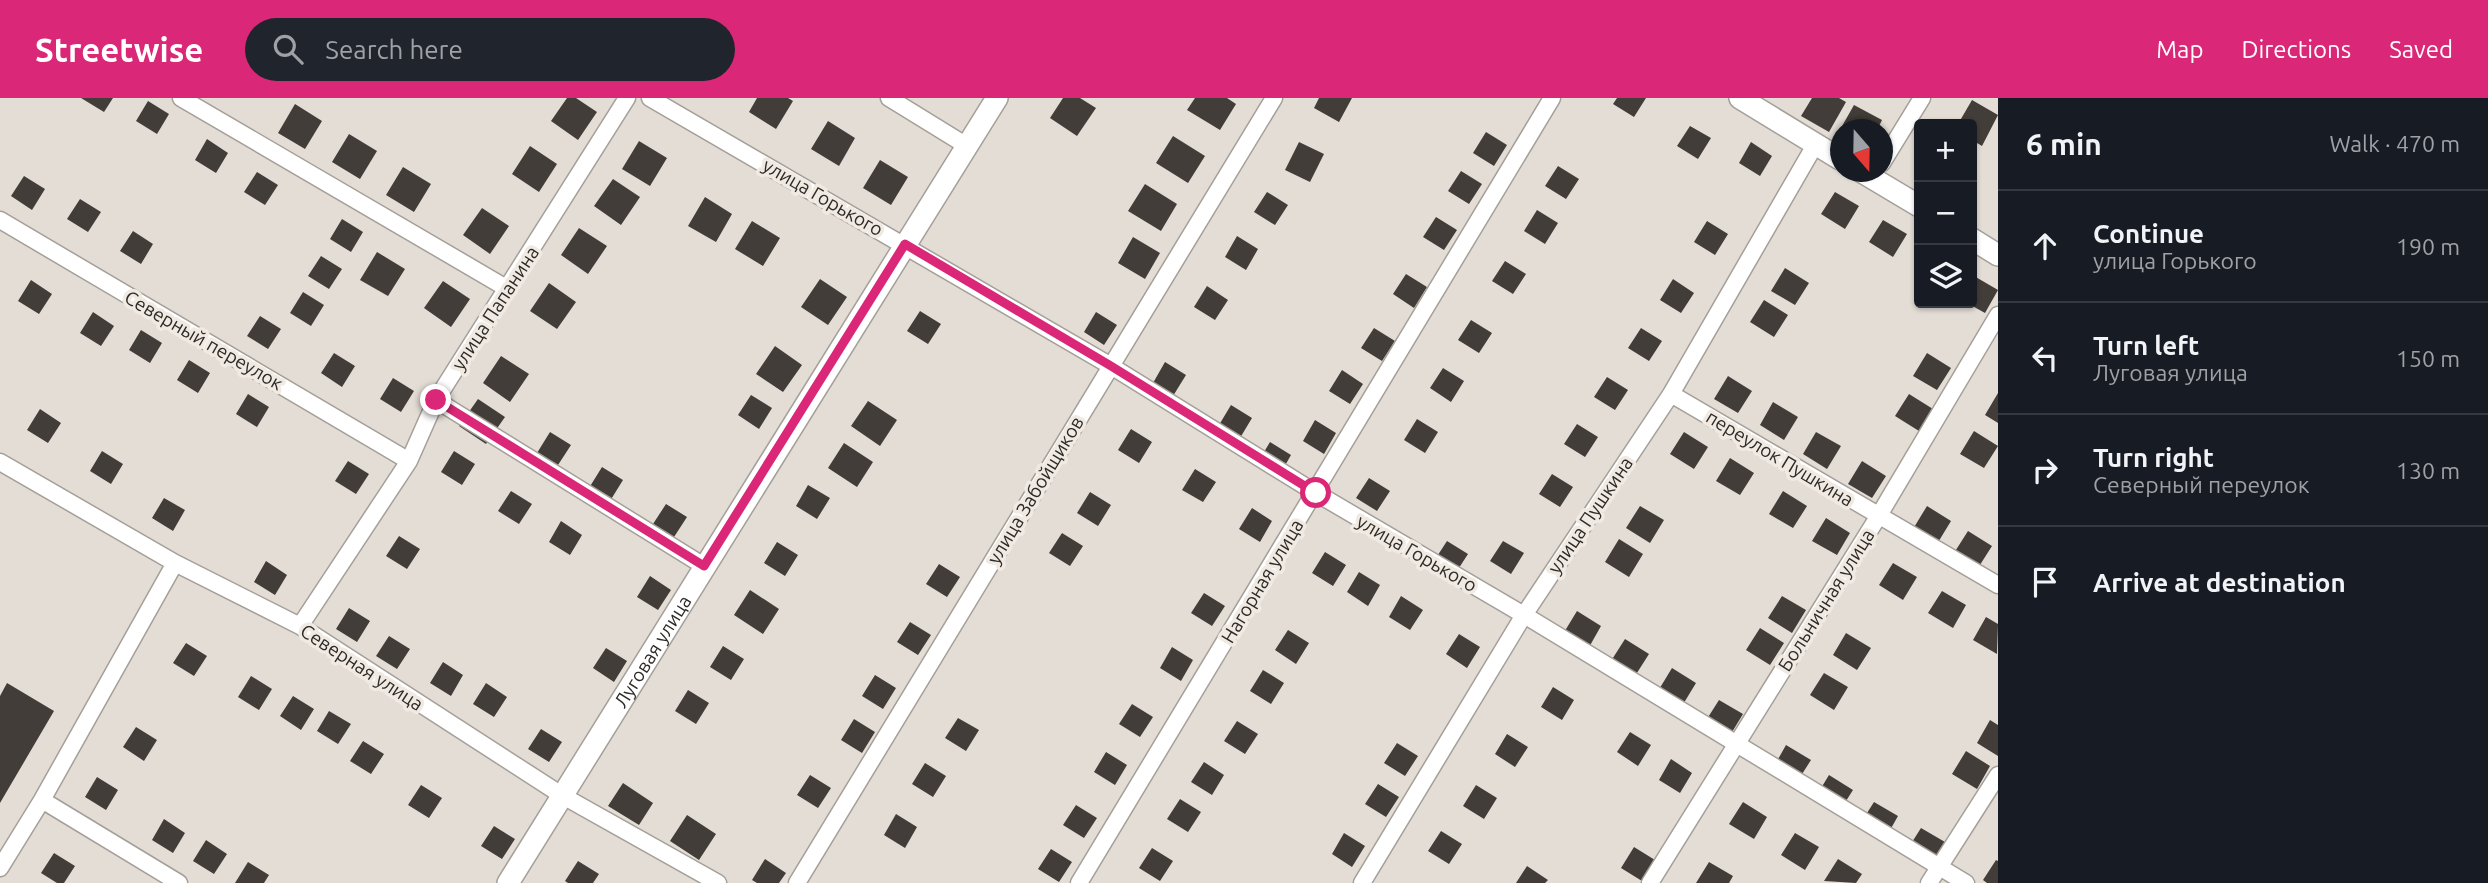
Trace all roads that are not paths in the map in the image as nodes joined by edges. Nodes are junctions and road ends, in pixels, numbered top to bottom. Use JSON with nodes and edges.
{"nodes":[{"id":1,"x":181,"y":98,"type":"edge"},
{"id":2,"x":627,"y":98,"type":"edge"},
{"id":3,"x":650,"y":98,"type":"edge"},
{"id":4,"x":889,"y":98,"type":"edge"},
{"id":5,"x":997,"y":98,"type":"edge"},
{"id":6,"x":1274,"y":98,"type":"edge"},
{"id":7,"x":1552,"y":98,"type":"edge"},
{"id":8,"x":1740,"y":98,"type":"edge"},
{"id":9,"x":1922,"y":98,"type":"edge"},
{"id":10,"x":1893,"y":142,"type":"edge"},
{"id":11,"x":1815,"y":145,"type":"junction"},
{"id":12,"x":967,"y":146,"type":"junction"},
{"id":13,"x":1830,"y":153,"type":"edge"},
{"id":14,"x":1888,"y":182,"type":"edge"},
{"id":15,"x":1914,"y":202,"type":"edge"},
{"id":16,"x":0,"y":220,"type":"edge"},
{"id":17,"x":1977,"y":242,"type":"edge"},
{"id":18,"x":905,"y":244,"type":"junction"},
{"id":19,"x":1998,"y":255,"type":"edge"},
{"id":20,"x":508,"y":289,"type":"junction"},
{"id":21,"x":1998,"y":315,"type":"edge"},
{"id":22,"x":1111,"y":366,"type":"junction"},
{"id":23,"x":1671,"y":394,"type":"junction"},
{"id":24,"x":436,"y":400,"type":"junction"},
{"id":25,"x":409,"y":461,"type":"junction"},
{"id":26,"x":0,"y":462,"type":"edge"},
{"id":27,"x":1316,"y":493,"type":"junction"},
{"id":28,"x":1878,"y":517,"type":"junction"},
{"id":29,"x":175,"y":563,"type":"junction"},
{"id":30,"x":704,"y":566,"type":"junction"},
{"id":31,"x":1998,"y":585,"type":"edge"},
{"id":32,"x":1524,"y":615,"type":"junction"},
{"id":33,"x":300,"y":626,"type":"junction"},
{"id":34,"x":1736,"y":745,"type":"junction"},
{"id":35,"x":1998,"y":775,"type":"edge"},
{"id":36,"x":563,"y":796,"type":"junction"},
{"id":37,"x":42,"y":800,"type":"junction"},
{"id":38,"x":1939,"y":867,"type":"junction"},
{"id":39,"x":0,"y":868,"type":"edge"},
{"id":40,"x":179,"y":883,"type":"edge"},
{"id":41,"x":508,"y":883,"type":"edge"},
{"id":42,"x":718,"y":883,"type":"edge"},
{"id":43,"x":797,"y":883,"type":"edge"},
{"id":44,"x":1079,"y":883,"type":"edge"},
{"id":45,"x":1362,"y":883,"type":"edge"},
{"id":46,"x":1650,"y":883,"type":"edge"},
{"id":47,"x":1929,"y":883,"type":"edge"},
{"id":48,"x":1965,"y":883,"type":"edge"}],
"edges":[{"from":1,"to":20,"type":"street"},
{"from":2,"to":20,"type":"street","name":"улица Папанина"},
{"from":3,"to":18,"type":"street","name":"улица Горького"},
{"from":4,"to":12,"type":"street"},
{"from":5,"to":12,"type":"main road","name":"Луговая улица"},
{"from":6,"to":22,"type":"street","name":"улица Забойщиков"},
{"from":7,"to":27,"type":"street","name":"Нагорная улица"},
{"from":8,"to":11,"type":"main road"},
{"from":9,"to":10,"type":"street"},
{"from":11,"to":13,"type":"main road"},
{"from":11,"to":23,"type":"street","name":"улица Пушкина"},
{"from":12,"to":18,"type":"main road","name":"Луговая улица"},
{"from":14,"to":15,"type":"main road"},
{"from":16,"to":25,"type":"street","name":"Северный переулок"},
{"from":17,"to":19,"type":"main road"},
{"from":18,"to":22,"type":"street","name":"улица Горького"},
{"from":18,"to":30,"type":"main road","name":"Луговая улица"},
{"from":20,"to":24,"type":"street","name":"улица Папанина"},
{"from":21,"to":28,"type":"street","name":"Больничная улица"},
{"from":22,"to":27,"type":"street","name":"улица Горького"},
{"from":22,"to":43,"type":"street","name":"улица Забойщиков"},
{"from":23,"to":28,"type":"street","name":"переулок Пушкина"},
{"from":23,"to":32,"type":"street","name":"улица Пушкина"},
{"from":24,"to":25,"type":"street","name":"улица Папанина"},
{"from":24,"to":30,"type":"street"},
{"from":25,"to":33,"type":"street","name":"улица Папанина"},
{"from":26,"to":29,"type":"street","name":"Северная улица"},
{"from":27,"to":32,"type":"street","name":"улица Горького"},
{"from":27,"to":44,"type":"street","name":"Нагорная улица"},
{"from":28,"to":31,"type":"street","name":"переулок Пушкина"},
{"from":28,"to":34,"type":"street","name":"Больничная улица"},
{"from":29,"to":33,"type":"street","name":"Северная улица"},
{"from":29,"to":37,"type":"street"},
{"from":30,"to":36,"type":"main road","name":"Луговая улица"},
{"from":32,"to":34,"type":"street","name":"улица Горького"},
{"from":32,"to":45,"type":"street","name":"улица Пушкина"},
{"from":33,"to":36,"type":"street","name":"Северная улица"},
{"from":34,"to":38,"type":"street","name":"улица Горького"},
{"from":34,"to":46,"type":"street","name":"Больничная улица"},
{"from":35,"to":38,"type":"street"},
{"from":36,"to":41,"type":"main road","name":"Луговая улица"},
{"from":36,"to":42,"type":"street","name":"Северная улица"},
{"from":37,"to":39,"type":"street"},
{"from":37,"to":40,"type":"street"},
{"from":38,"to":47,"type":"street"},
{"from":38,"to":48,"type":"street","name":"улица Горького"}]}
